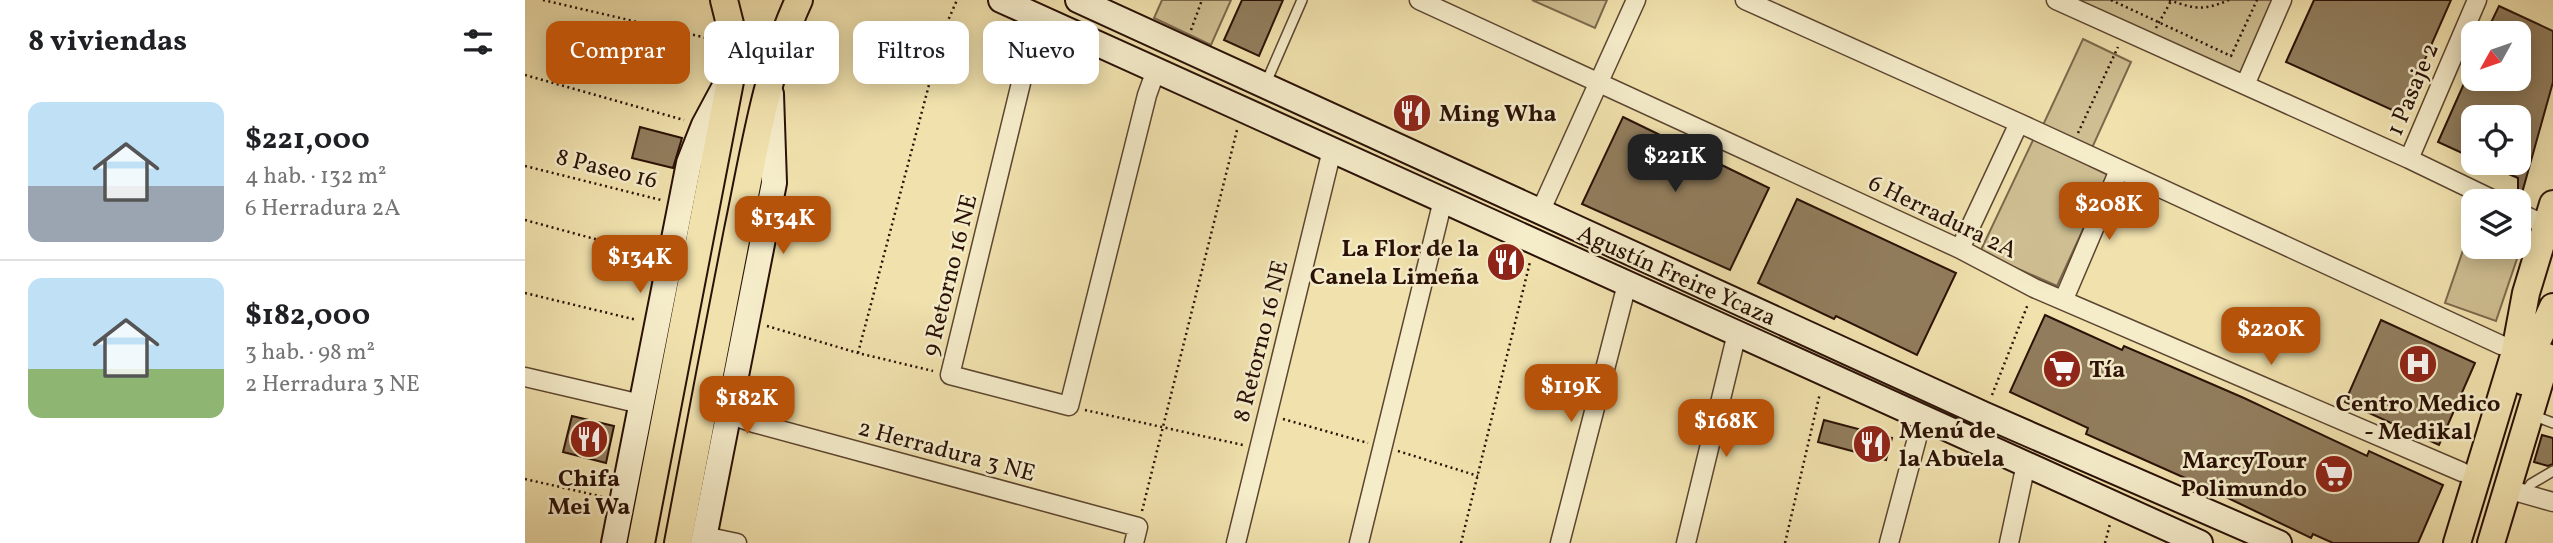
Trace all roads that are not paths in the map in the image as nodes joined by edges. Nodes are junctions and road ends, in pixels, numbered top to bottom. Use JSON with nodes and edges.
{"nodes":[{"id":1,"x":724,"y":0,"type":"edge"},
{"id":2,"x":799,"y":0,"type":"edge"},
{"id":3,"x":1001,"y":0,"type":"edge"},
{"id":4,"x":1078,"y":0,"type":"edge"},
{"id":5,"x":1302,"y":0,"type":"edge"},
{"id":6,"x":1419,"y":0,"type":"edge"},
{"id":7,"x":1636,"y":0,"type":"edge"},
{"id":8,"x":1745,"y":0,"type":"edge"},
{"id":9,"x":2283,"y":0,"type":"edge"},
{"id":10,"x":2477,"y":0,"type":"edge"},
{"id":11,"x":2062,"y":1,"type":"edge"},
{"id":12,"x":1037,"y":17,"type":"junction"},
{"id":13,"x":729,"y":21,"type":"edge"},
{"id":14,"x":790,"y":21,"type":"edge"},
{"id":15,"x":1156,"y":70,"type":"junction"},
{"id":16,"x":1598,"y":83,"type":"junction"},
{"id":17,"x":725,"y":84,"type":"edge"},
{"id":18,"x":730,"y":84,"type":"edge"},
{"id":19,"x":771,"y":84,"type":"edge"},
{"id":20,"x":771,"y":84,"type":"edge"},
{"id":21,"x":2245,"y":85,"type":"junction"},
{"id":22,"x":1264,"y":87,"type":"junction"},
{"id":23,"x":2018,"y":122,"type":"junction"},
{"id":24,"x":1332,"y":150,"type":"junction"},
{"id":25,"x":2409,"y":159,"type":"junction"},
{"id":26,"x":2119,"y":170,"type":"junction"},
{"id":27,"x":2471,"y":189,"type":"edge"},
{"id":28,"x":1443,"y":200,"type":"junction"},
{"id":29,"x":1540,"y":212,"type":"junction"},
{"id":30,"x":2531,"y":213,"type":"edge"},
{"id":31,"x":2550,"y":215,"type":"edge"},
{"id":32,"x":1960,"y":249,"type":"junction"},
{"id":33,"x":1627,"y":284,"type":"junction"},
{"id":34,"x":2064,"y":299,"type":"junction"},
{"id":35,"x":2553,"y":307,"type":"edge"},
{"id":36,"x":2553,"y":319,"type":"edge"},
{"id":37,"x":1737,"y":333,"type":"junction"},
{"id":38,"x":2529,"y":357,"type":"edge"},
{"id":39,"x":525,"y":377,"type":"edge"},
{"id":40,"x":642,"y":404,"type":"junction"},
{"id":41,"x":729,"y":414,"type":"junction"},
{"id":42,"x":1923,"y":416,"type":"junction"},
{"id":43,"x":2542,"y":419,"type":"edge"},
{"id":44,"x":2027,"y":464,"type":"junction"},
{"id":45,"x":2553,"y":471,"type":"edge"},
{"id":46,"x":2462,"y":472,"type":"junction"},
{"id":47,"x":2515,"y":491,"type":"junction"},
{"id":48,"x":2553,"y":502,"type":"edge"},
{"id":49,"x":1136,"y":535,"type":"edge"},
{"id":50,"x":703,"y":540,"type":"edge"},
{"id":51,"x":614,"y":543,"type":"edge"},
{"id":52,"x":641,"y":543,"type":"edge"},
{"id":53,"x":678,"y":543,"type":"edge"},
{"id":54,"x":737,"y":543,"type":"edge"},
{"id":55,"x":1236,"y":543,"type":"edge"},
{"id":56,"x":1359,"y":543,"type":"edge"},
{"id":57,"x":1560,"y":543,"type":"edge"},
{"id":58,"x":1686,"y":543,"type":"edge"},
{"id":59,"x":1889,"y":543,"type":"edge"},
{"id":60,"x":2009,"y":543,"type":"edge"},
{"id":61,"x":2200,"y":543,"type":"edge"},
{"id":62,"x":2279,"y":543,"type":"edge"},
{"id":63,"x":2440,"y":543,"type":"edge"},
{"id":64,"x":2457,"y":543,"type":"edge"},
{"id":65,"x":2473,"y":543,"type":"edge"},
{"id":66,"x":2491,"y":543,"type":"edge"}],
"edges":[{"from":1,"to":13,"type":"main road"},
{"from":2,"to":14,"type":"main road"},
{"from":3,"to":12,"type":"main road","name":"Agustín Freire Ycaza"},
{"from":4,"to":22,"type":"main road","name":"Agustín Freire Ycaza"},
{"from":5,"to":22,"type":"lane"},
{"from":6,"to":16,"type":"street","name":"6 Herradura 2A"},
{"from":7,"to":16,"type":"street"},
{"from":8,"to":23,"type":"street"},
{"from":9,"to":21,"type":"street"},
{"from":10,"to":25,"type":"street","name":"1 Pasaje 2"},
{"from":11,"to":21,"type":"street"},
{"from":12,"to":15,"type":"main road","name":"Agustín Freire Ycaza"},
{"from":12,"to":15,"type":"street","name":"9 Retorno 16 NE"},
{"from":15,"to":24,"type":"main road","name":"Agustín Freire Ycaza"},
{"from":16,"to":29,"type":"street"},
{"from":16,"to":32,"type":"street","name":"6 Herradura 2A"},
{"from":17,"to":40,"type":"main road"},
{"from":18,"to":52,"type":"main road"},
{"from":19,"to":41,"type":"main road"},
{"from":20,"to":53,"type":"main road"},
{"from":21,"to":25,"type":"street"},
{"from":22,"to":29,"type":"main road","name":"Agustín Freire Ycaza"},
{"from":23,"to":26,"type":"street"},
{"from":23,"to":32,"type":"street"},
{"from":24,"to":28,"type":"main road","name":"Agustín Freire Ycaza"},
{"from":24,"to":55,"type":"street","name":"8 Retorno 16 NE"},
{"from":25,"to":27,"type":"street"},
{"from":26,"to":34,"type":"street"},
{"from":26,"to":38,"type":"street"},
{"from":28,"to":33,"type":"main road","name":"Agustín Freire Ycaza"},
{"from":28,"to":56,"type":"street"},
{"from":29,"to":62,"type":"main road","name":"Agustín Freire Ycaza"},
{"from":30,"to":31,"type":"street"},
{"from":31,"to":38,"type":"main road"},
{"from":32,"to":34,"type":"street","name":"6 Herradura 2A"},
{"from":33,"to":37,"type":"main road","name":"Agustín Freire Ycaza"},
{"from":33,"to":57,"type":"street"},
{"from":34,"to":46,"type":"street","name":"6 Herradura 2A"},
{"from":35,"to":38,"type":"main road"},
{"from":36,"to":38,"type":"main road"},
{"from":37,"to":42,"type":"main road","name":"Agustín Freire Ycaza"},
{"from":37,"to":58,"type":"street"},
{"from":38,"to":43,"type":"main road"},
{"from":38,"to":46,"type":"main road"},
{"from":38,"to":64,"type":"main road"},
{"from":38,"to":65,"type":"main road"},
{"from":39,"to":40,"type":"street"},
{"from":40,"to":51,"type":"main road"},
{"from":41,"to":49,"type":"street","name":"2 Herradura 3 NE"},
{"from":41,"to":50,"type":"main road"},
{"from":42,"to":44,"type":"main road","name":"Agustín Freire Ycaza"},
{"from":42,"to":59,"type":"street"},
{"from":43,"to":47,"type":"main road"},
{"from":44,"to":60,"type":"street"},
{"from":44,"to":61,"type":"main road","name":"Agustín Freire Ycaza"},
{"from":45,"to":47,"type":"lane"},
{"from":46,"to":63,"type":"main road"},
{"from":47,"to":48,"type":"street"},
{"from":47,"to":66,"type":"main road"},
{"from":50,"to":54,"type":"street"}]}
